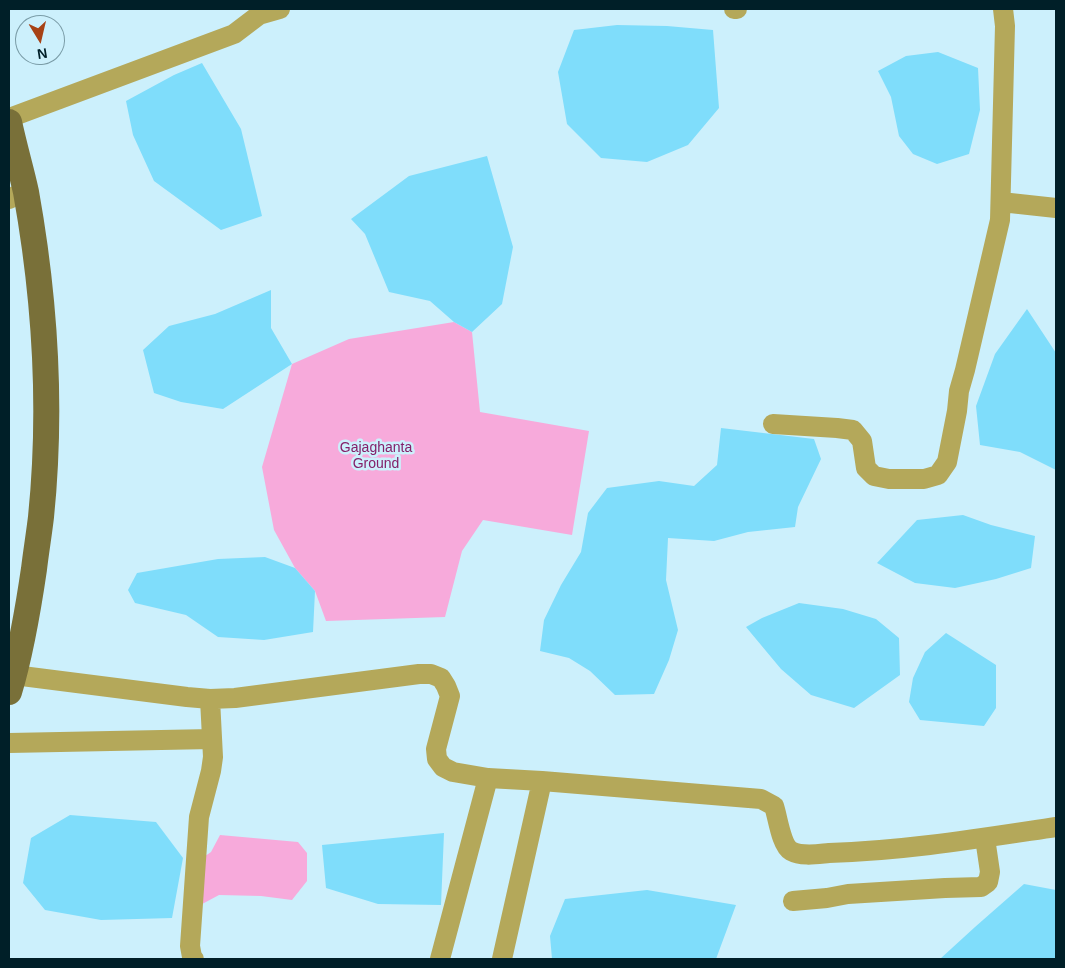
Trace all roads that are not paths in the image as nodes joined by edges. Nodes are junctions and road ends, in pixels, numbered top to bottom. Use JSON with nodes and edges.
{"nodes":[{"id":1,"x":280,"y":9,"type":"edge"},
{"id":2,"x":1003,"y":9,"type":"edge"},
{"id":3,"x":9,"y":118,"type":"edge"},
{"id":4,"x":9,"y":122,"type":"edge"},
{"id":5,"x":17,"y":195,"type":"edge"},
{"id":6,"x":1001,"y":202,"type":"junction"},
{"id":7,"x":1056,"y":208,"type":"edge"},
{"id":8,"x":772,"y":424,"type":"dead end"},
{"id":9,"x":11,"y":683,"type":"edge"},
{"id":10,"x":210,"y":699,"type":"junction"},
{"id":11,"x":212,"y":739,"type":"junction"},
{"id":12,"x":9,"y":743,"type":"edge"},
{"id":13,"x":488,"y":778,"type":"junction"},
{"id":14,"x":542,"y":781,"type":"junction"},
{"id":15,"x":1056,"y":827,"type":"edge"},
{"id":16,"x":985,"y":838,"type":"junction"},
{"id":17,"x":793,"y":901,"type":"dead end"},
{"id":18,"x":194,"y":959,"type":"edge"},
{"id":19,"x":440,"y":959,"type":"edge"},
{"id":20,"x":502,"y":959,"type":"edge"}],
"edges":[{"from":1,"to":3,"type":"street"},
{"from":2,"to":6,"type":"street"},
{"from":4,"to":5,"type":"main road"},
{"from":5,"to":9,"type":"main road"},
{"from":6,"to":7,"type":"street"},
{"from":6,"to":8,"type":"street"},
{"from":9,"to":10,"type":"street"},
{"from":10,"to":11,"type":"street"},
{"from":10,"to":13,"type":"street"},
{"from":11,"to":12,"type":"street"},
{"from":11,"to":18,"type":"street"},
{"from":13,"to":14,"type":"street"},
{"from":13,"to":19,"type":"street"},
{"from":14,"to":16,"type":"street"},
{"from":14,"to":20,"type":"street"},
{"from":15,"to":16,"type":"street"},
{"from":16,"to":17,"type":"street"}]}
